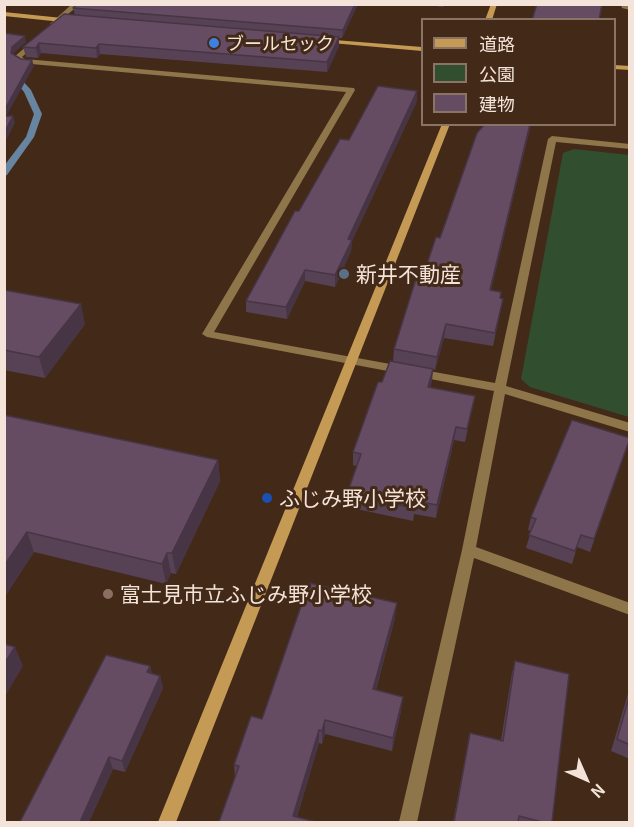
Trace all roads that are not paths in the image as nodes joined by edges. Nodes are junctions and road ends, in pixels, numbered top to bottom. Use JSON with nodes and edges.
{"nodes":[{"id":1,"x":76,"y":4,"type":"edge"},
{"id":2,"x":624,"y":4,"type":"edge"},
{"id":3,"x":630,"y":8,"type":"edge"},
{"id":4,"x":4,"y":14,"type":"edge"},
{"id":5,"x":58,"y":20,"type":"junction"},
{"id":6,"x":81,"y":22,"type":"edge"},
{"id":7,"x":317,"y":41,"type":"edge"},
{"id":8,"x":421,"y":50,"type":"edge"},
{"id":9,"x":445,"y":126,"type":"edge"},
{"id":10,"x":630,"y":147,"type":"edge"},
{"id":11,"x":353,"y":360,"type":"junction"},
{"id":12,"x":500,"y":388,"type":"junction"},
{"id":13,"x":630,"y":428,"type":"edge"},
{"id":14,"x":469,"y":550,"type":"junction"},
{"id":15,"x":630,"y":609,"type":"edge"},
{"id":16,"x":167,"y":822,"type":"edge"},
{"id":17,"x":408,"y":822,"type":"edge"}],
"edges":[{"from":1,"to":5,"type":"street"},
{"from":2,"to":3,"type":"street"},
{"from":4,"to":5,"type":"street"},
{"from":5,"to":6,"type":"street"},
{"from":5,"to":11,"type":"street"},
{"from":7,"to":8,"type":"street"},
{"from":9,"to":11,"type":"street"},
{"from":10,"to":12,"type":"street"},
{"from":11,"to":12,"type":"street"},
{"from":11,"to":16,"type":"street"},
{"from":12,"to":13,"type":"street"},
{"from":12,"to":14,"type":"street"},
{"from":14,"to":15,"type":"street"},
{"from":14,"to":17,"type":"street"}]}
